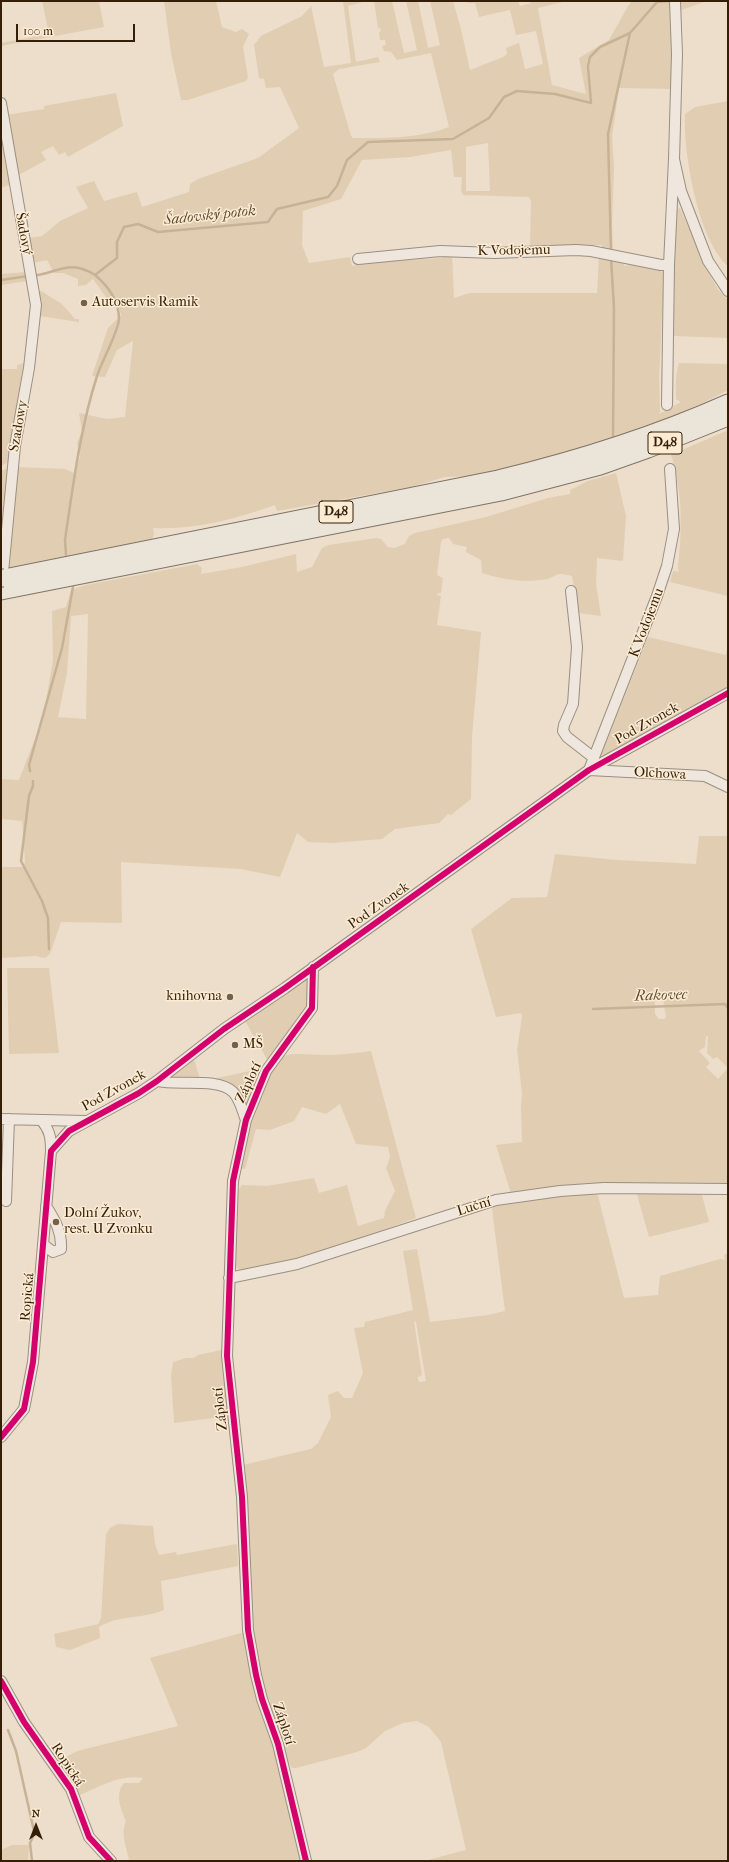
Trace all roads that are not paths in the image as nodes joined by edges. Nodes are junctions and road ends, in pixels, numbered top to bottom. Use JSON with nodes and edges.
{"nodes":[{"id":1,"x":675,"y":3,"type":"edge"},
{"id":2,"x":1,"y":103,"type":"edge"},
{"id":3,"x":674,"y":159,"type":"junction"},
{"id":4,"x":358,"y":259,"type":"dead end"},
{"id":5,"x":669,"y":265,"type":"junction"},
{"id":6,"x":30,"y":276,"type":"joint"},
{"id":7,"x":728,"y":291,"type":"edge"},
{"id":8,"x":728,"y":403,"type":"edge"},
{"id":9,"x":667,"y":405,"type":"dead end"},
{"id":10,"x":728,"y":417,"type":"edge"},
{"id":11,"x":670,"y":469,"type":"dead end"},
{"id":12,"x":2,"y":582,"type":"edge"},
{"id":13,"x":571,"y":591,"type":"dead end"},
{"id":14,"x":728,"y":693,"type":"edge"},
{"id":15,"x":594,"y":758,"type":"junction"},
{"id":16,"x":589,"y":770,"type":"junction"},
{"id":17,"x":728,"y":787,"type":"edge"},
{"id":18,"x":313,"y":967,"type":"junction"},
{"id":19,"x":157,"y":1081,"type":"junction"},
{"id":20,"x":5,"y":1119,"type":"edge"},
{"id":21,"x":41,"y":1120,"type":"junction"},
{"id":22,"x":246,"y":1120,"type":"junction"},
{"id":23,"x":86,"y":1121,"type":"junction"},
{"id":24,"x":51,"y":1151,"type":"junction"},
{"id":25,"x":728,"y":1189,"type":"edge"},
{"id":26,"x":6,"y":1201,"type":"dead end"},
{"id":27,"x":46,"y":1206,"type":"junction"},
{"id":28,"x":44,"y":1245,"type":"junction"},
{"id":29,"x":229,"y":1278,"type":"junction"},
{"id":30,"x":1,"y":1437,"type":"edge"},
{"id":31,"x":1,"y":1681,"type":"edge"},
{"id":32,"x":112,"y":1861,"type":"edge"},
{"id":33,"x":306,"y":1861,"type":"edge"}],
"edges":[{"from":1,"to":3,"type":"street"},
{"from":2,"to":6,"type":"street","name":"Šadový"},
{"from":3,"to":5,"type":"street"},
{"from":3,"to":7,"type":"street"},
{"from":4,"to":5,"type":"street","name":"K Vodojemu"},
{"from":5,"to":9,"type":"street"},
{"from":6,"to":12,"type":"street","name":"Szadowy"},
{"from":8,"to":12,"type":"highway","number":"D48"},
{"from":10,"to":12,"type":"highway","number":"D48"},
{"from":11,"to":15,"type":"street","name":"K Vodojemu"},
{"from":13,"to":15,"type":"street"},
{"from":14,"to":16,"type":"street","name":"Pod Zvonek"},
{"from":15,"to":16,"type":"street","name":"K Vodojemu"},
{"from":16,"to":17,"type":"street","name":"Olchowa"},
{"from":16,"to":18,"type":"street","name":"Pod Zvonek"},
{"from":18,"to":19,"type":"street","name":"Pod Zvonek"},
{"from":18,"to":22,"type":"street","name":"Záplotí"},
{"from":19,"to":22,"type":"street","name":"Záplotí"},
{"from":19,"to":23,"type":"street","name":"Pod Zvonek"},
{"from":20,"to":21,"type":"street","name":"Pod Zvonek"},
{"from":20,"to":26,"type":"street"},
{"from":21,"to":23,"type":"street","name":"Pod Zvonek"},
{"from":21,"to":24,"type":"street"},
{"from":22,"to":29,"type":"street","name":"Záplotí"},
{"from":23,"to":24,"type":"street","name":"Pod Zvonek"},
{"from":24,"to":27,"type":"street","name":"Ropická"},
{"from":25,"to":29,"type":"street","name":"Luční"},
{"from":27,"to":28,"type":"street","name":"Ropická"},
{"from":27,"to":28,"type":"street"},
{"from":28,"to":30,"type":"street","name":"Ropická"},
{"from":29,"to":33,"type":"street","name":"Záplotí"},
{"from":31,"to":32,"type":"street","name":"Ropická"}]}
